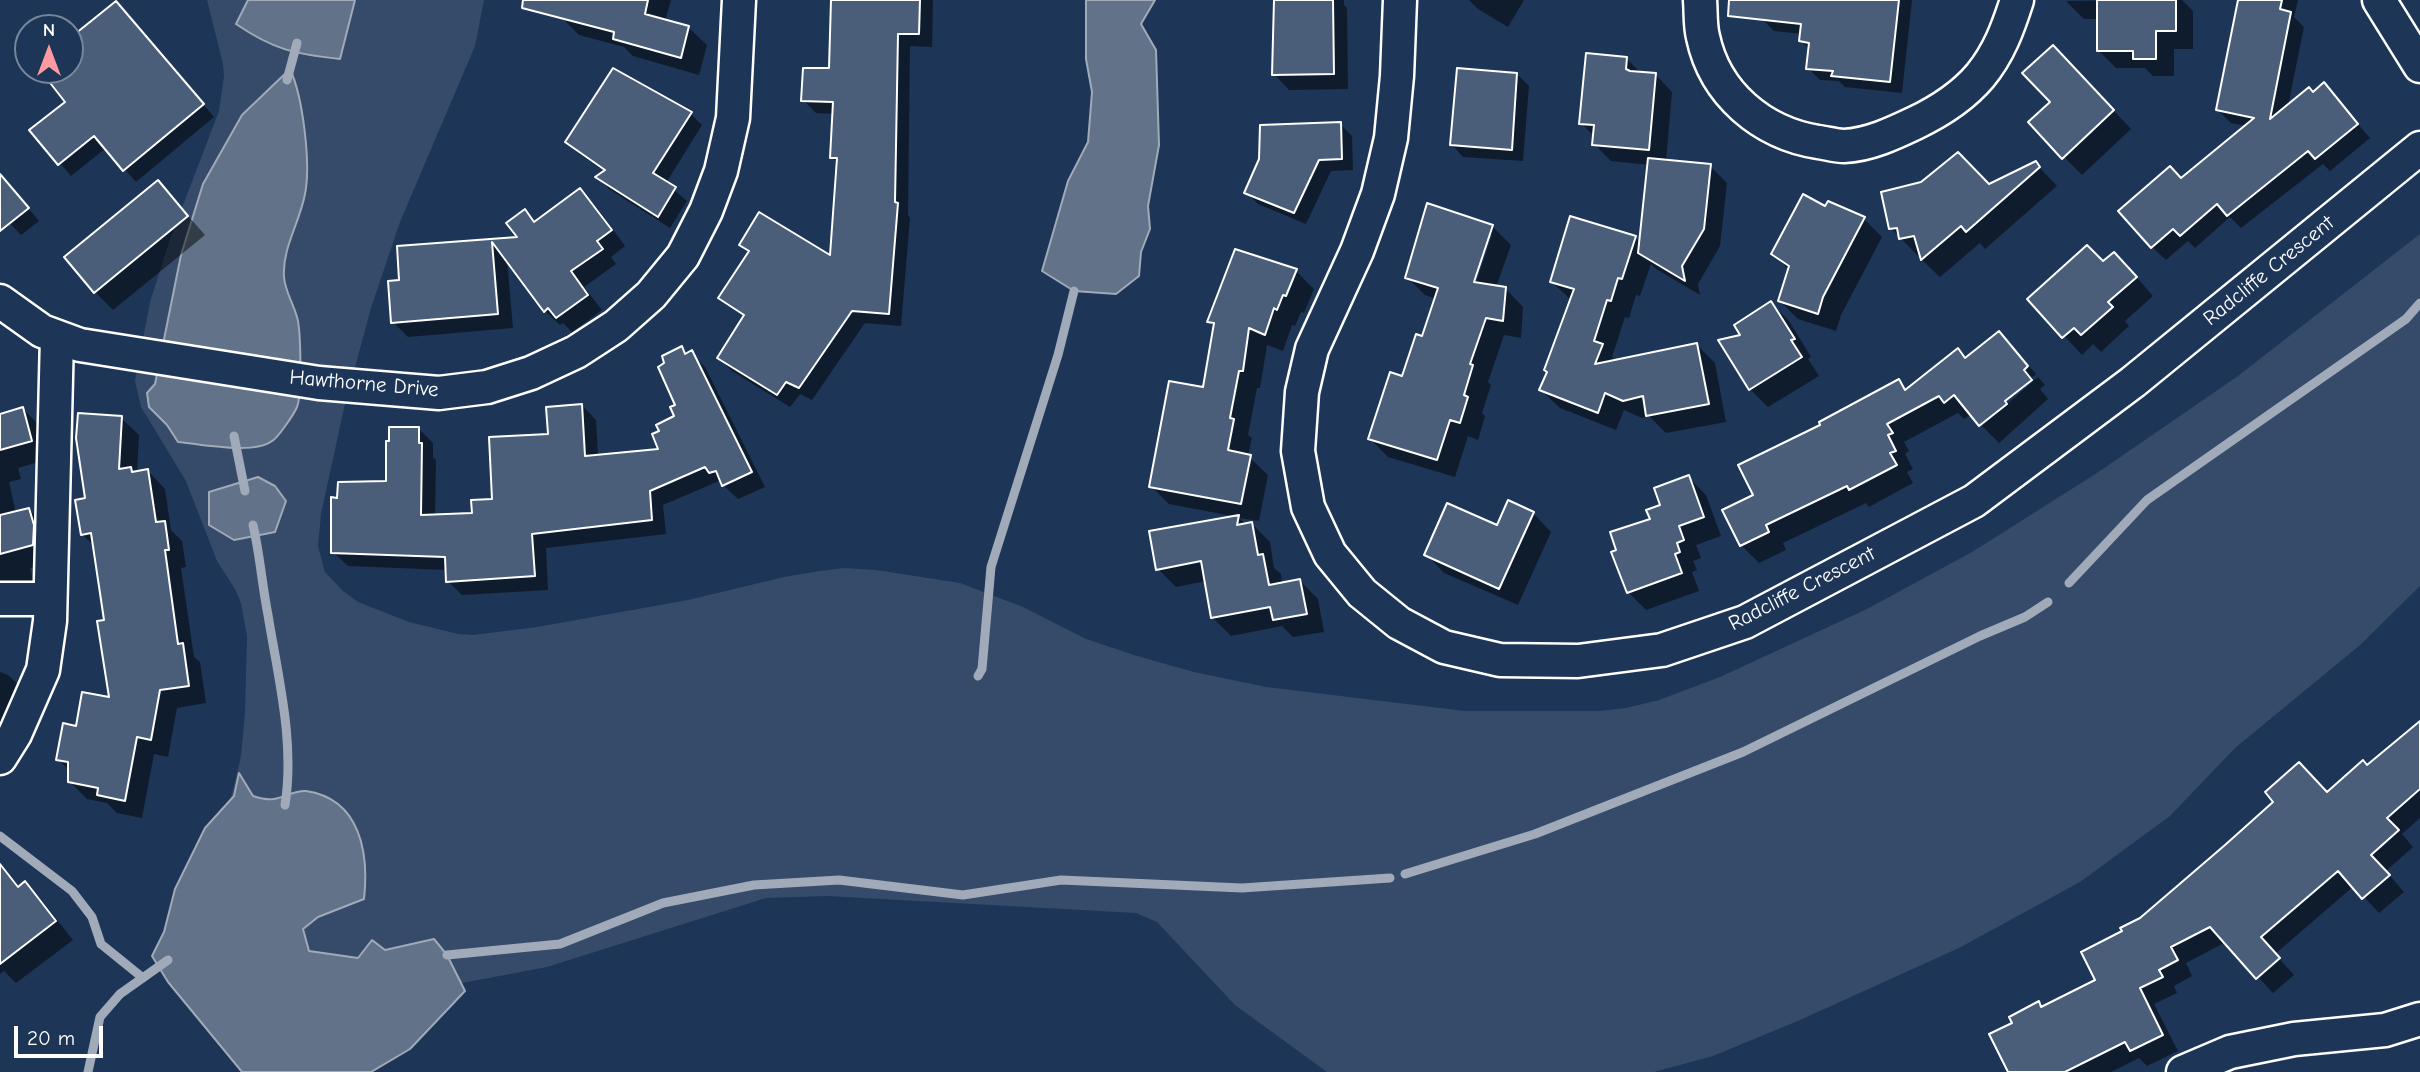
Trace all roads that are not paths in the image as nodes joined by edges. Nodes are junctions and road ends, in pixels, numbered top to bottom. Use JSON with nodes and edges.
{"nodes":[{"id":1,"x":739,"y":0,"type":"edge"},
{"id":2,"x":1400,"y":0,"type":"edge"},
{"id":3,"x":1700,"y":0,"type":"edge"},
{"id":4,"x":2017,"y":0,"type":"edge"},
{"id":5,"x":2379,"y":0,"type":"edge"},
{"id":6,"x":2420,"y":66,"type":"edge"},
{"id":7,"x":2420,"y":148,"type":"edge"},
{"id":8,"x":0,"y":301,"type":"edge"},
{"id":9,"x":57,"y":337,"type":"junction"},
{"id":10,"x":0,"y":599,"type":"edge"},
{"id":11,"x":50,"y":599,"type":"junction"},
{"id":12,"x":0,"y":758,"type":"edge"},
{"id":13,"x":2420,"y":1019,"type":"edge"},
{"id":14,"x":2183,"y":1072,"type":"edge"}],
"edges":[{"from":1,"to":9,"type":"street","name":"Hawthorne Drive"},
{"from":2,"to":7,"type":"street","name":"Radcliffe Crescent"},
{"from":3,"to":4,"type":"street"},
{"from":5,"to":6,"type":"street"},
{"from":8,"to":9,"type":"street","name":"Hawthorne Drive"},
{"from":9,"to":11,"type":"street"},
{"from":10,"to":11,"type":"street"},
{"from":11,"to":12,"type":"street"},
{"from":13,"to":14,"type":"street"}]}
